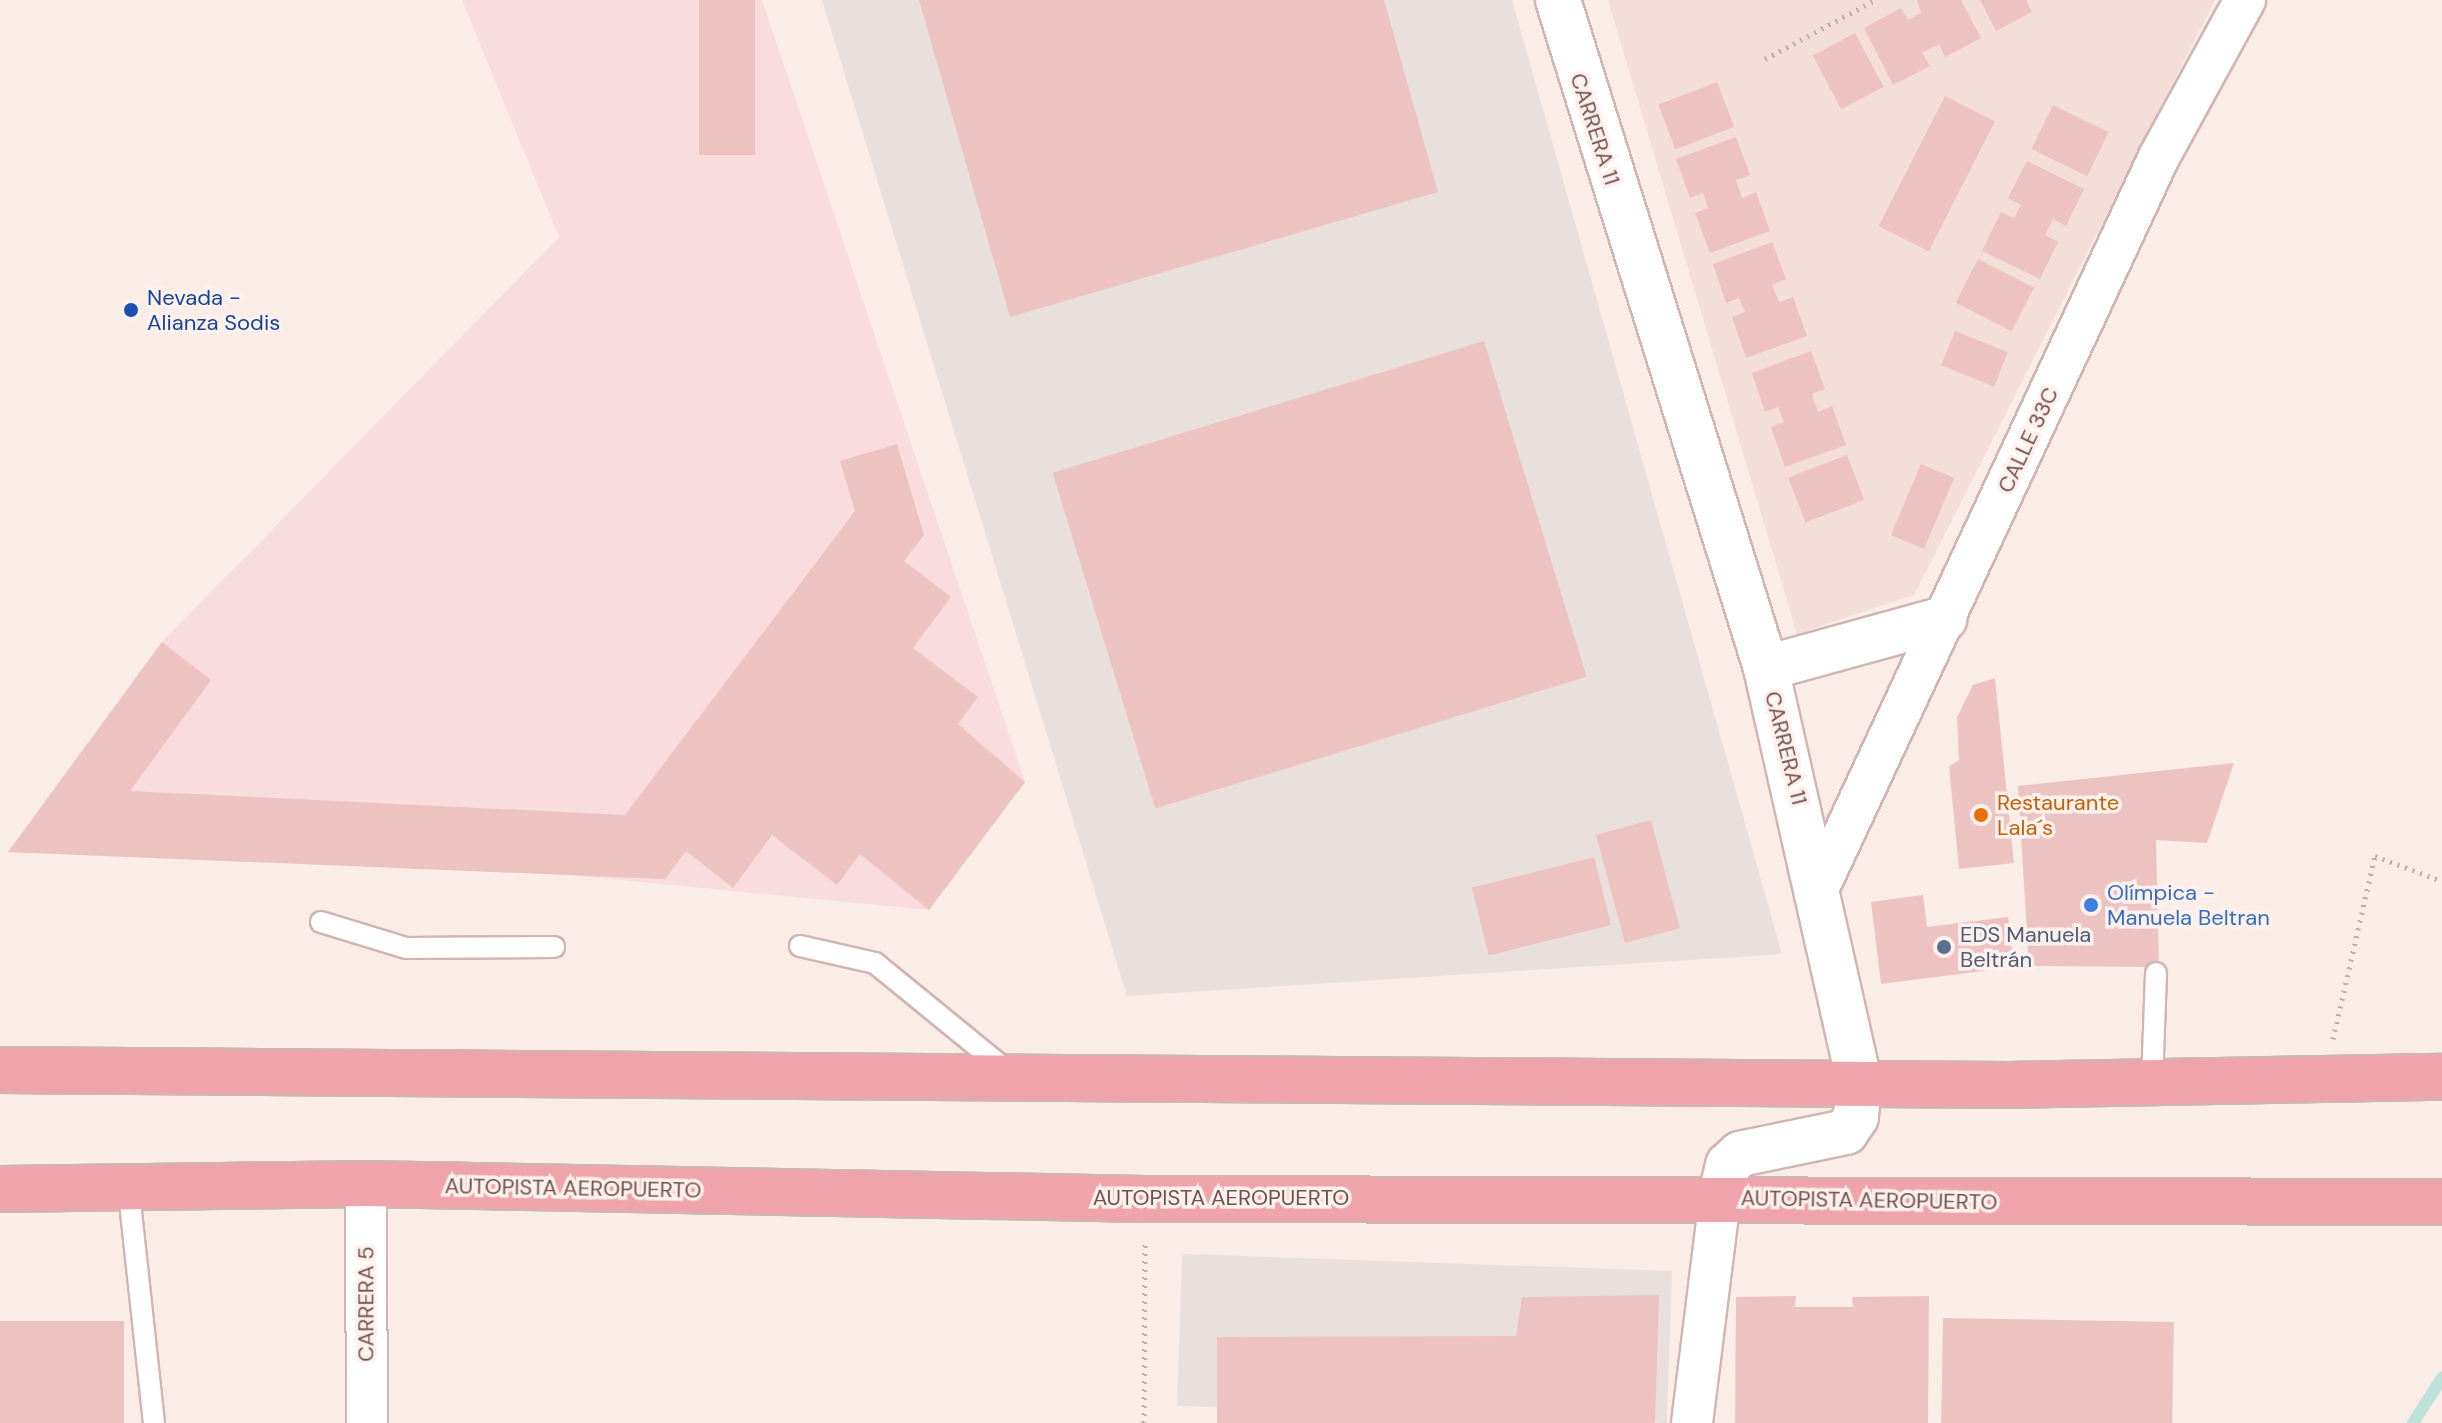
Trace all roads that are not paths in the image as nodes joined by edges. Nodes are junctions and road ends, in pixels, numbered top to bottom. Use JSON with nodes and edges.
{"nodes":[{"id":1,"x":1558,"y":0,"type":"edge"},
{"id":2,"x":2245,"y":0,"type":"edge"},
{"id":3,"x":1944,"y":619,"type":"junction"},
{"id":4,"x":1766,"y":668,"type":"junction"},
{"id":5,"x":1820,"y":885,"type":"junction"},
{"id":6,"x":321,"y":922,"type":"dead end"},
{"id":7,"x":800,"y":946,"type":"dead end"},
{"id":8,"x":554,"y":947,"type":"dead end"},
{"id":9,"x":2156,"y":973,"type":"dead end"},
{"id":10,"x":0,"y":1070,"type":"edge"},
{"id":11,"x":2442,"y":1077,"type":"edge"},
{"id":12,"x":1018,"y":1079,"type":"junction"},
{"id":13,"x":1859,"y":1082,"type":"junction"},
{"id":14,"x":2152,"y":1083,"type":"junction"},
{"id":15,"x":128,"y":1184,"type":"junction"},
{"id":16,"x":366,"y":1184,"type":"junction"},
{"id":17,"x":0,"y":1189,"type":"edge"},
{"id":18,"x":1720,"y":1199,"type":"junction"},
{"id":19,"x":2442,"y":1202,"type":"edge"},
{"id":20,"x":154,"y":1423,"type":"edge"},
{"id":21,"x":367,"y":1423,"type":"edge"},
{"id":22,"x":1692,"y":1423,"type":"edge"}],
"edges":[{"from":1,"to":4,"type":"main road","name":"CARRERA 11"},
{"from":2,"to":3,"type":"street","name":"CALLE 33C"},
{"from":3,"to":4,"type":"main road"},
{"from":3,"to":5,"type":"street","name":"CALLE 33C"},
{"from":4,"to":5,"type":"main road","name":"CARRERA 11"},
{"from":5,"to":13,"type":"main road","name":"CARRERA 11"},
{"from":6,"to":8,"type":"lane"},
{"from":7,"to":12,"type":"lane"},
{"from":9,"to":14,"type":"lane"},
{"from":10,"to":12,"type":"highway"},
{"from":11,"to":14,"type":"highway"},
{"from":12,"to":13,"type":"highway"},
{"from":13,"to":14,"type":"highway"},
{"from":13,"to":18,"type":"main road","name":"CARRERA 11"},
{"from":15,"to":16,"type":"highway","name":"AUTOPISTA AEROPUERTO"},
{"from":15,"to":17,"type":"highway","name":"AUTOPISTA AEROPUERTO"},
{"from":15,"to":20,"type":"lane"},
{"from":16,"to":18,"type":"highway","name":"AUTOPISTA AEROPUERTO"},
{"from":16,"to":21,"type":"street","name":"CARRERA 5"},
{"from":18,"to":19,"type":"highway","name":"AUTOPISTA AEROPUERTO"},
{"from":18,"to":22,"type":"street","name":"CARRERA 11"}]}
